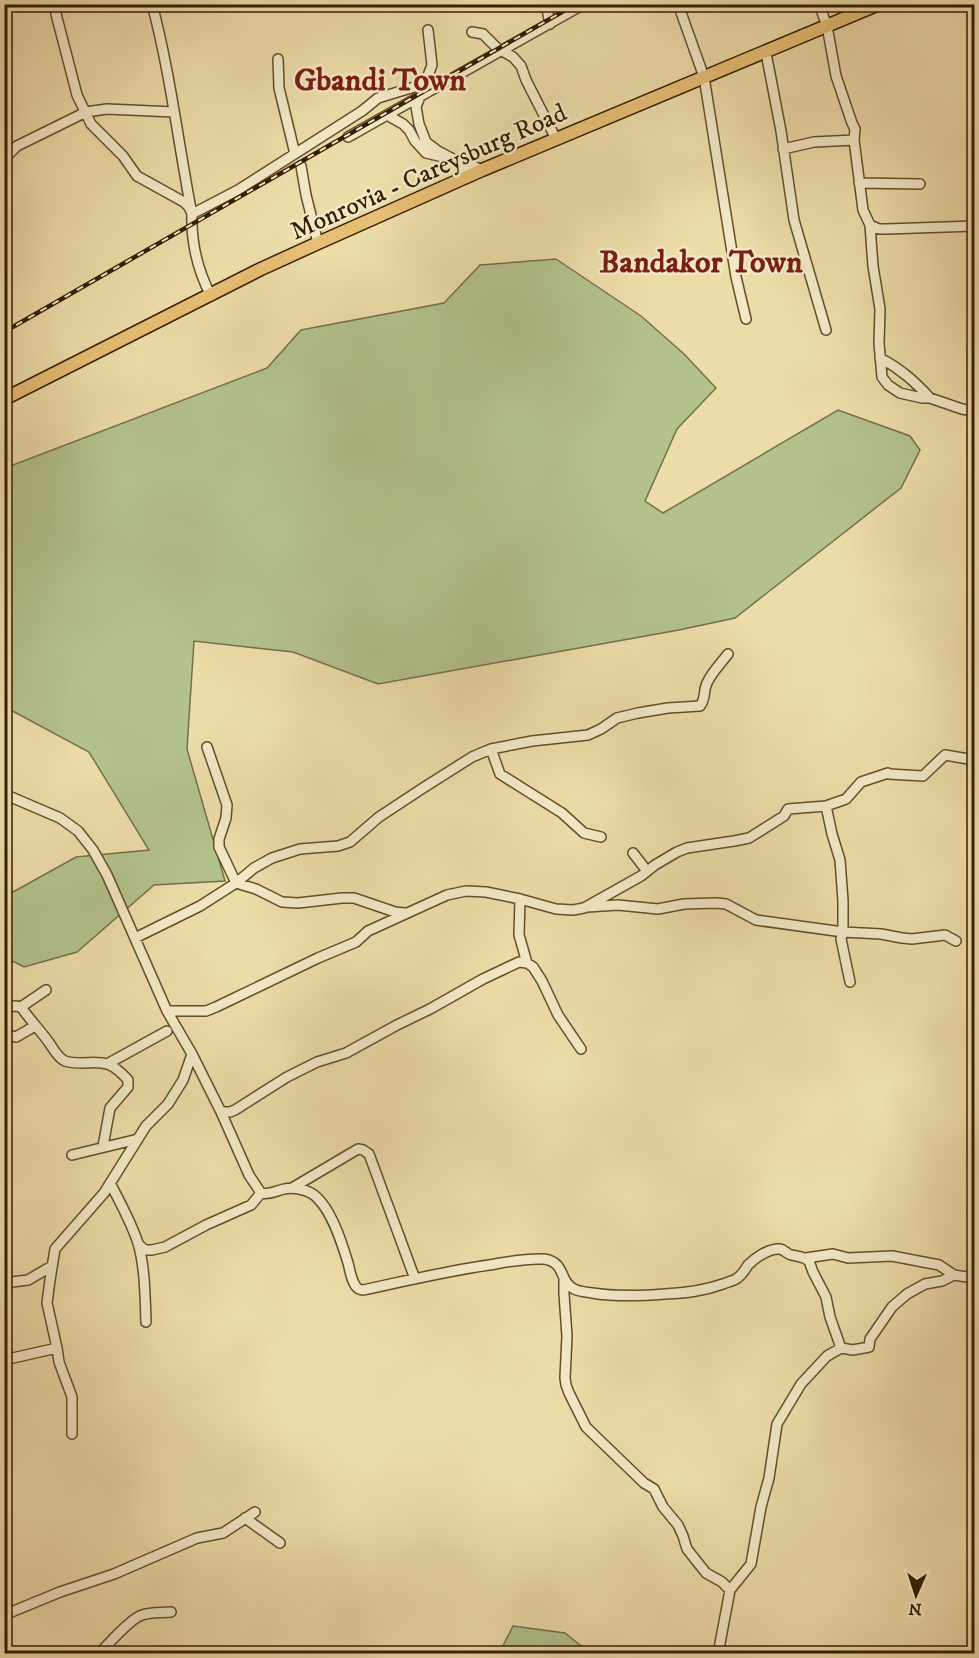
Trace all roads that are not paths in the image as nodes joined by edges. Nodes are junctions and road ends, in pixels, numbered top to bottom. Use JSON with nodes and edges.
{"nodes":[{"id":1,"x":152,"y":4,"type":"edge"},
{"id":2,"x":546,"y":4,"type":"edge"},
{"id":3,"x":584,"y":4,"type":"edge"},
{"id":4,"x":678,"y":4,"type":"edge"},
{"id":5,"x":819,"y":4,"type":"edge"},
{"id":6,"x":879,"y":4,"type":"edge"},
{"id":7,"x":56,"y":6,"type":"edge"},
{"id":8,"x":550,"y":24,"type":"junction"},
{"id":9,"x":827,"y":26,"type":"junction"},
{"id":10,"x":428,"y":30,"type":"dead end"},
{"id":11,"x":472,"y":32,"type":"dead end"},
{"id":12,"x":503,"y":50,"type":"junction"},
{"id":13,"x":766,"y":53,"type":"junction"},
{"id":14,"x":278,"y":59,"type":"dead end"},
{"id":15,"x":704,"y":77,"type":"junction"},
{"id":16,"x":424,"y":84,"type":"junction"},
{"id":17,"x":420,"y":96,"type":"junction"},
{"id":18,"x":86,"y":112,"type":"junction"},
{"id":19,"x":174,"y":112,"type":"junction"},
{"id":20,"x":387,"y":115,"type":"junction"},
{"id":21,"x":348,"y":137,"type":"dead end"},
{"id":22,"x":556,"y":139,"type":"junction"},
{"id":23,"x":854,"y":140,"type":"junction"},
{"id":24,"x":783,"y":149,"type":"junction"},
{"id":25,"x":295,"y":154,"type":"junction"},
{"id":26,"x":4,"y":159,"type":"edge"},
{"id":27,"x":455,"y":160,"type":"junction"},
{"id":28,"x":301,"y":166,"type":"dead end"},
{"id":29,"x":482,"y":170,"type":"junction"},
{"id":30,"x":469,"y":176,"type":"junction"},
{"id":31,"x":859,"y":183,"type":"junction"},
{"id":32,"x":920,"y":184,"type":"dead end"},
{"id":33,"x":192,"y":214,"type":"junction"},
{"id":34,"x":870,"y":225,"type":"junction"},
{"id":35,"x":975,"y":226,"type":"edge"},
{"id":36,"x":318,"y":243,"type":"junction"},
{"id":37,"x":211,"y":296,"type":"junction"},
{"id":38,"x":746,"y":319,"type":"dead end"},
{"id":39,"x":826,"y":330,"type":"dead end"},
{"id":40,"x":880,"y":358,"type":"junction"},
{"id":41,"x":930,"y":398,"type":"junction"},
{"id":42,"x":4,"y":399,"type":"edge"},
{"id":43,"x":975,"y":411,"type":"edge"},
{"id":44,"x":728,"y":654,"type":"dead end"},
{"id":45,"x":207,"y":747,"type":"dead end"},
{"id":46,"x":491,"y":749,"type":"junction"},
{"id":47,"x":975,"y":760,"type":"edge"},
{"id":48,"x":4,"y":794,"type":"edge"},
{"id":49,"x":826,"y":806,"type":"junction"},
{"id":50,"x":601,"y":837,"type":"dead end"},
{"id":51,"x":633,"y":853,"type":"dead end"},
{"id":52,"x":647,"y":871,"type":"junction"},
{"id":53,"x":236,"y":884,"type":"junction"},
{"id":54,"x":520,"y":899,"type":"junction"},
{"id":55,"x":584,"y":908,"type":"junction"},
{"id":56,"x":396,"y":915,"type":"junction"},
{"id":57,"x":843,"y":932,"type":"junction"},
{"id":58,"x":135,"y":938,"type":"junction"},
{"id":59,"x":956,"y":941,"type":"dead end"},
{"id":60,"x":527,"y":963,"type":"junction"},
{"id":61,"x":850,"y":982,"type":"dead end"},
{"id":62,"x":46,"y":990,"type":"dead end"},
{"id":63,"x":21,"y":1007,"type":"junction"},
{"id":64,"x":4,"y":1008,"type":"edge"},
{"id":65,"x":167,"y":1011,"type":"junction"},
{"id":66,"x":34,"y":1026,"type":"junction"},
{"id":67,"x":167,"y":1031,"type":"dead end"},
{"id":68,"x":4,"y":1034,"type":"edge"},
{"id":69,"x":581,"y":1049,"type":"dead end"},
{"id":70,"x":192,"y":1054,"type":"junction"},
{"id":71,"x":109,"y":1063,"type":"junction"},
{"id":72,"x":221,"y":1112,"type":"junction"},
{"id":73,"x":138,"y":1139,"type":"junction"},
{"id":74,"x":104,"y":1146,"type":"junction"},
{"id":75,"x":72,"y":1155,"type":"dead end"},
{"id":76,"x":110,"y":1183,"type":"junction"},
{"id":77,"x":292,"y":1188,"type":"junction"},
{"id":78,"x":261,"y":1193,"type":"junction"},
{"id":79,"x":138,"y":1244,"type":"junction"},
{"id":80,"x":806,"y":1258,"type":"junction"},
{"id":81,"x":52,"y":1266,"type":"junction"},
{"id":82,"x":954,"y":1275,"type":"junction"},
{"id":83,"x":975,"y":1278,"type":"edge"},
{"id":84,"x":415,"y":1279,"type":"junction"},
{"id":85,"x":564,"y":1279,"type":"junction"},
{"id":86,"x":4,"y":1283,"type":"edge"},
{"id":87,"x":146,"y":1322,"type":"dead end"},
{"id":88,"x":57,"y":1348,"type":"junction"},
{"id":89,"x":841,"y":1348,"type":"junction"},
{"id":90,"x":4,"y":1360,"type":"edge"},
{"id":91,"x":72,"y":1434,"type":"dead end"},
{"id":92,"x":255,"y":1512,"type":"dead end"},
{"id":93,"x":245,"y":1518,"type":"junction"},
{"id":94,"x":280,"y":1543,"type":"dead end"},
{"id":95,"x":729,"y":1590,"type":"junction"},
{"id":96,"x":171,"y":1612,"type":"dead end"},
{"id":97,"x":4,"y":1615,"type":"edge"},
{"id":98,"x":99,"y":1653,"type":"edge"},
{"id":99,"x":718,"y":1653,"type":"edge"}],
"edges":[{"from":1,"to":19,"type":"street"},
{"from":2,"to":8,"type":"street"},
{"from":3,"to":8,"type":"street"},
{"from":4,"to":15,"type":"street"},
{"from":5,"to":9,"type":"street"},
{"from":6,"to":9,"type":"main road","name":"Monrovia - Careysburg Road"},
{"from":7,"to":18,"type":"street"},
{"from":8,"to":12,"type":"street"},
{"from":9,"to":13,"type":"main road","name":"Monrovia - Careysburg Road"},
{"from":9,"to":23,"type":"street"},
{"from":10,"to":16,"type":"street"},
{"from":11,"to":12,"type":"street"},
{"from":12,"to":17,"type":"street"},
{"from":12,"to":22,"type":"street"},
{"from":13,"to":15,"type":"main road","name":"Monrovia - Careysburg Road"},
{"from":13,"to":24,"type":"street"},
{"from":14,"to":25,"type":"street"},
{"from":15,"to":22,"type":"main road","name":"Monrovia - Careysburg Road"},
{"from":15,"to":38,"type":"street"},
{"from":16,"to":17,"type":"street"},
{"from":16,"to":25,"type":"street"},
{"from":17,"to":20,"type":"street"},
{"from":17,"to":27,"type":"street"},
{"from":18,"to":19,"type":"street"},
{"from":18,"to":26,"type":"street"},
{"from":18,"to":33,"type":"street"},
{"from":19,"to":33,"type":"street"},
{"from":20,"to":21,"type":"street"},
{"from":20,"to":27,"type":"street"},
{"from":22,"to":29,"type":"main road","name":"Monrovia - Careysburg Road"},
{"from":23,"to":24,"type":"street"},
{"from":23,"to":31,"type":"street"},
{"from":24,"to":39,"type":"street"},
{"from":25,"to":33,"type":"street"},
{"from":27,"to":29,"type":"street"},
{"from":27,"to":30,"type":"street"},
{"from":28,"to":36,"type":"street"},
{"from":29,"to":30,"type":"main road","name":"Monrovia - Careysburg Road"},
{"from":30,"to":36,"type":"main road","name":"Monrovia - Careysburg Road"},
{"from":31,"to":32,"type":"street"},
{"from":31,"to":34,"type":"street"},
{"from":33,"to":37,"type":"street"},
{"from":34,"to":35,"type":"street"},
{"from":34,"to":40,"type":"street"},
{"from":36,"to":37,"type":"main road","name":"Monrovia - Careysburg Road"},
{"from":37,"to":42,"type":"main road","name":"Monrovia - Careysburg Road"},
{"from":40,"to":41,"type":"street"},
{"from":40,"to":41,"type":"street"},
{"from":41,"to":43,"type":"street"},
{"from":44,"to":46,"type":"street"},
{"from":45,"to":53,"type":"street"},
{"from":46,"to":50,"type":"street"},
{"from":46,"to":53,"type":"street"},
{"from":47,"to":49,"type":"street"},
{"from":48,"to":58,"type":"street"},
{"from":49,"to":52,"type":"street"},
{"from":49,"to":57,"type":"street"},
{"from":51,"to":52,"type":"street"},
{"from":52,"to":55,"type":"street"},
{"from":53,"to":56,"type":"street"},
{"from":53,"to":58,"type":"street"},
{"from":54,"to":55,"type":"street"},
{"from":54,"to":56,"type":"street"},
{"from":54,"to":60,"type":"street"},
{"from":55,"to":57,"type":"street"},
{"from":56,"to":65,"type":"street"},
{"from":57,"to":59,"type":"street"},
{"from":57,"to":61,"type":"street"},
{"from":58,"to":65,"type":"street"},
{"from":60,"to":69,"type":"street"},
{"from":60,"to":72,"type":"street"},
{"from":62,"to":63,"type":"street"},
{"from":63,"to":64,"type":"street"},
{"from":63,"to":66,"type":"street"},
{"from":65,"to":70,"type":"street"},
{"from":66,"to":68,"type":"street"},
{"from":66,"to":71,"type":"street"},
{"from":67,"to":71,"type":"street"},
{"from":70,"to":72,"type":"street"},
{"from":70,"to":73,"type":"street"},
{"from":71,"to":74,"type":"street"},
{"from":72,"to":78,"type":"street"},
{"from":73,"to":74,"type":"street"},
{"from":73,"to":76,"type":"street"},
{"from":74,"to":75,"type":"street"},
{"from":76,"to":79,"type":"street"},
{"from":76,"to":81,"type":"street"},
{"from":77,"to":78,"type":"street"},
{"from":77,"to":84,"type":"street"},
{"from":77,"to":84,"type":"street"},
{"from":78,"to":79,"type":"street"},
{"from":79,"to":87,"type":"street"},
{"from":80,"to":82,"type":"street"},
{"from":80,"to":85,"type":"street"},
{"from":80,"to":89,"type":"street"},
{"from":81,"to":86,"type":"street"},
{"from":81,"to":88,"type":"street"},
{"from":82,"to":83,"type":"street"},
{"from":82,"to":89,"type":"street"},
{"from":84,"to":85,"type":"street"},
{"from":85,"to":95,"type":"street"},
{"from":88,"to":90,"type":"street"},
{"from":88,"to":91,"type":"street"},
{"from":89,"to":95,"type":"street"},
{"from":92,"to":93,"type":"street"},
{"from":93,"to":94,"type":"street"},
{"from":93,"to":97,"type":"street"},
{"from":95,"to":99,"type":"street"},
{"from":96,"to":98,"type":"street"}]}
